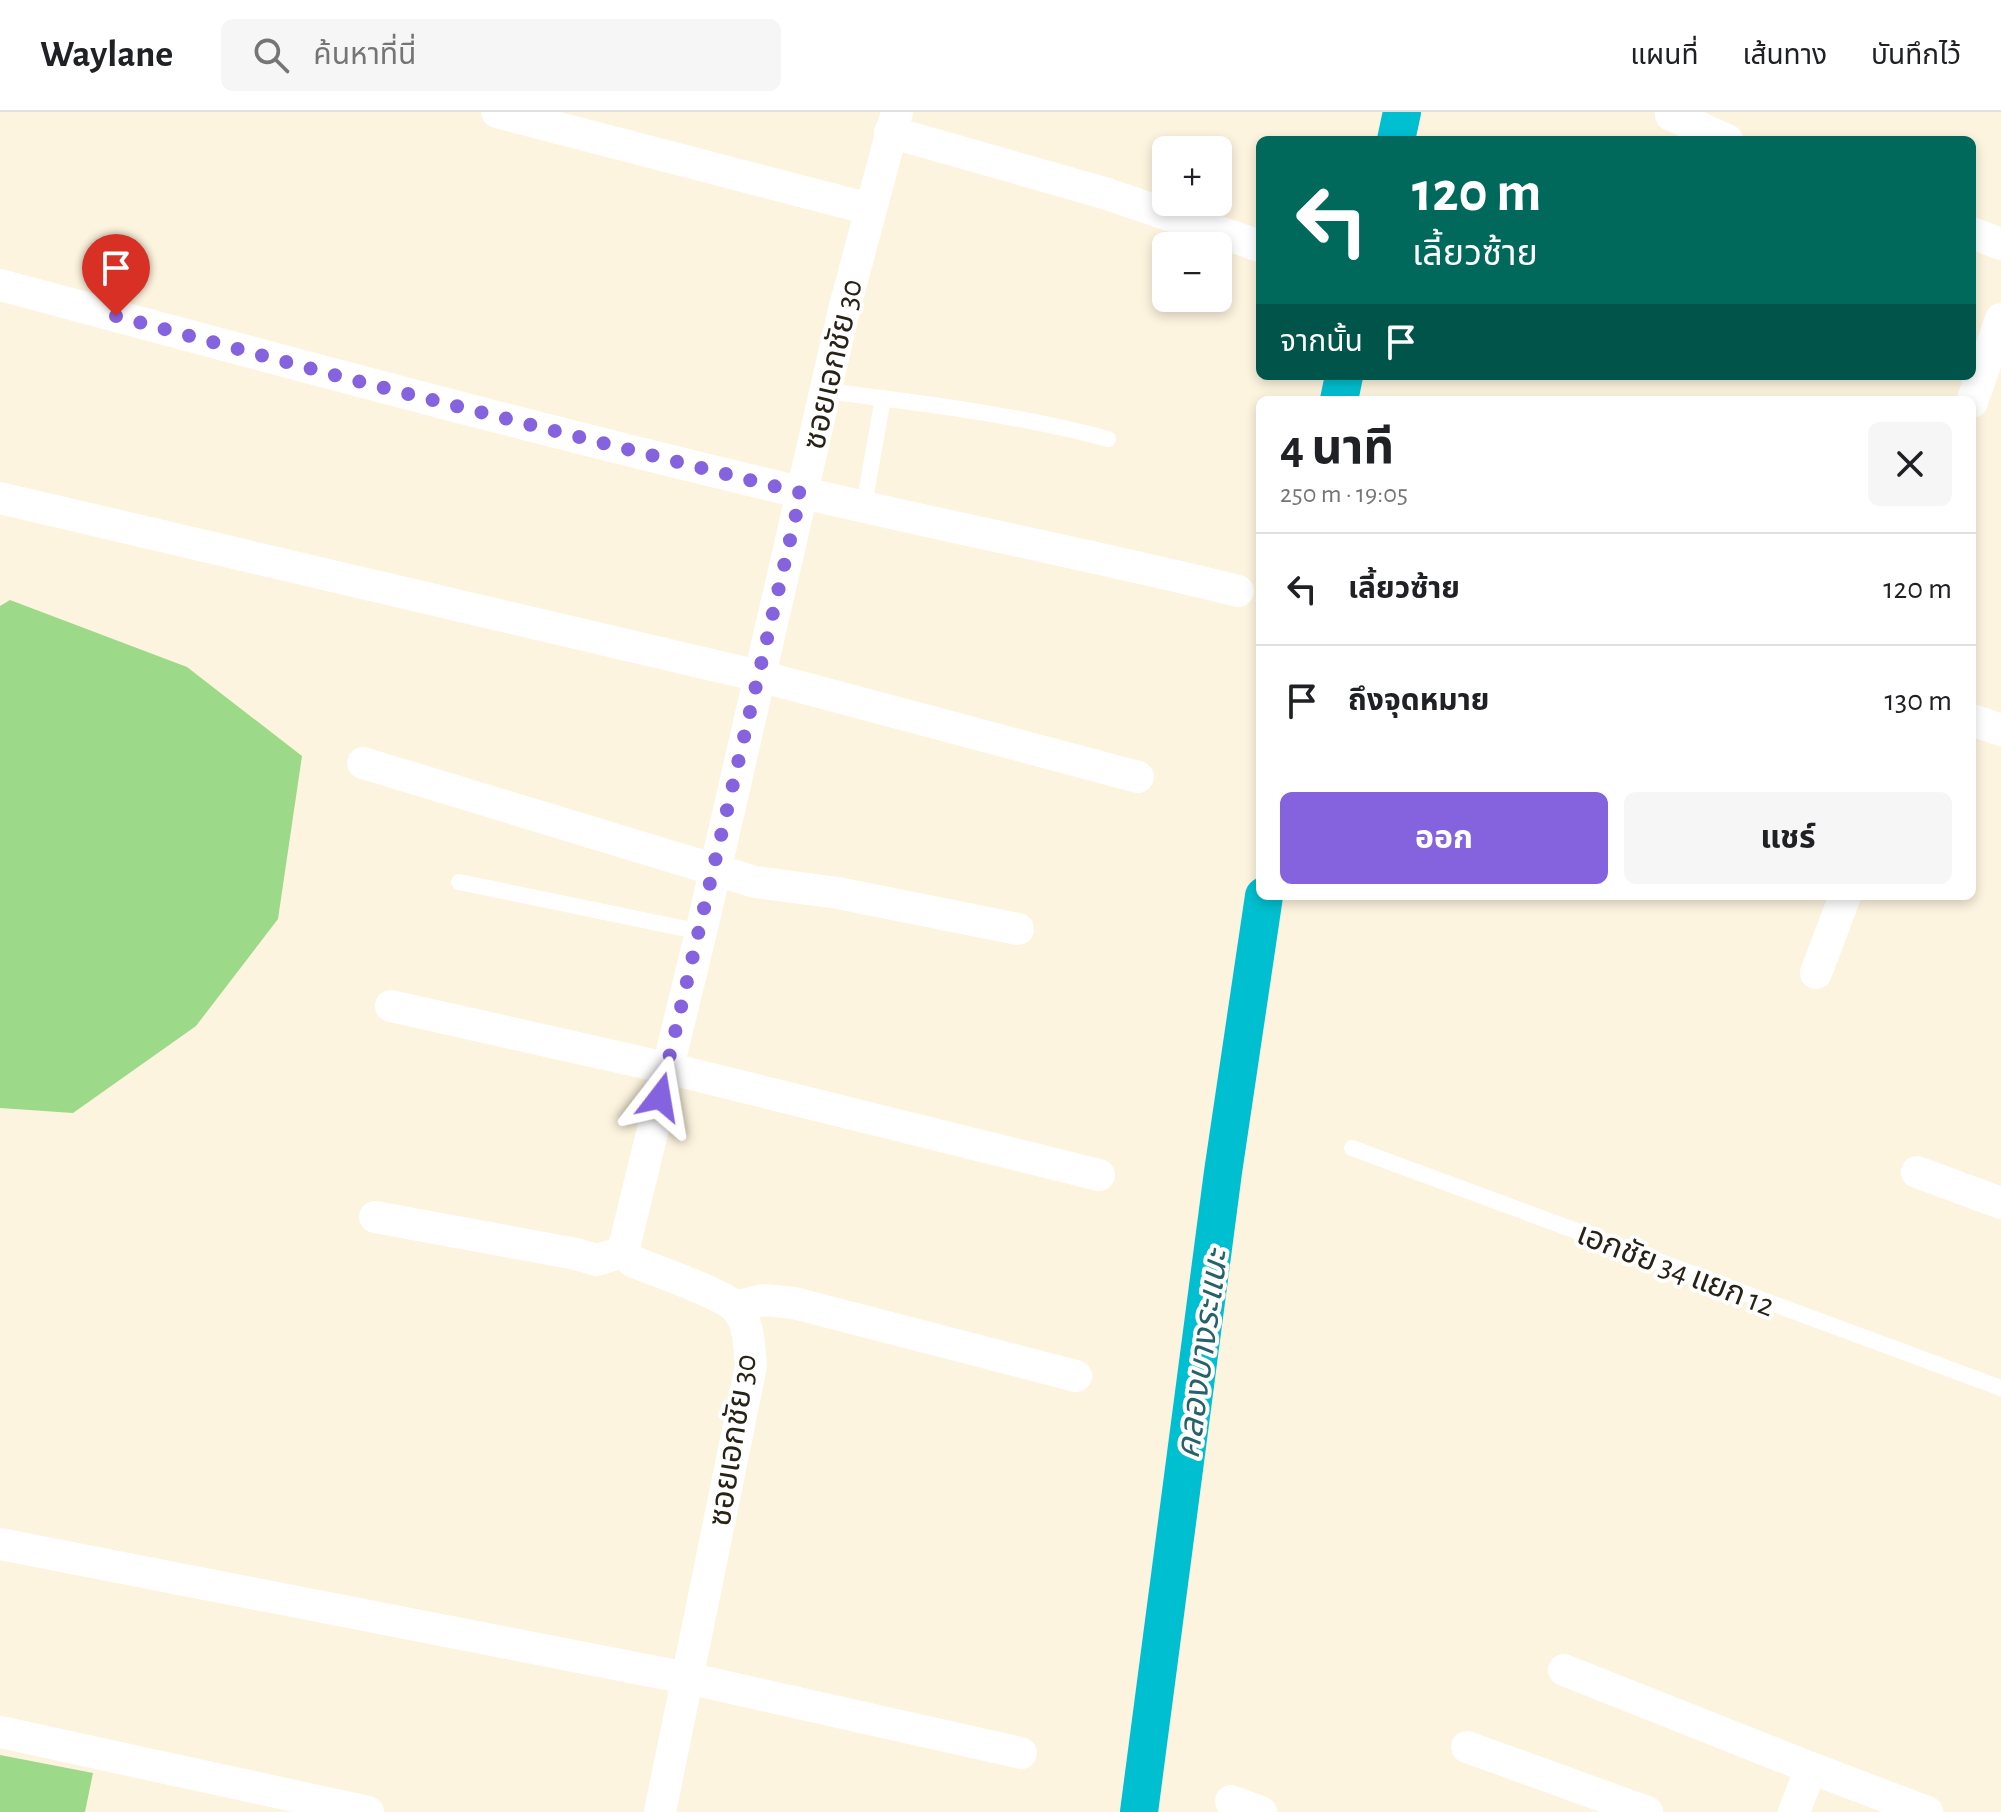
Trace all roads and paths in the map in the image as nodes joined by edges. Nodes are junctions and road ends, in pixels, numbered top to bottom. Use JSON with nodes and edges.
{"nodes":[{"id":1,"x":497,"y":112,"type":"edge"},
{"id":2,"x":1671,"y":115,"type":"dead end"},
{"id":3,"x":893,"y":122,"type":"edge"},
{"id":4,"x":1718,"y":136,"type":"edge"},
{"id":5,"x":870,"y":209,"type":"junction"},
{"id":6,"x":1976,"y":235,"type":"edge"},
{"id":7,"x":2001,"y":244,"type":"edge"},
{"id":8,"x":1256,"y":245,"type":"edge"},
{"id":9,"x":0,"y":285,"type":"edge"},
{"id":10,"x":2001,"y":319,"type":"edge"},
{"id":11,"x":825,"y":391,"type":"junction"},
{"id":12,"x":1974,"y":396,"type":"edge"},
{"id":13,"x":883,"y":398,"type":"junction"},
{"id":14,"x":1108,"y":439,"type":"dead end"},
{"id":15,"x":801,"y":493,"type":"junction"},
{"id":16,"x":0,"y":498,"type":"edge"},
{"id":17,"x":864,"y":506,"type":"junction"},
{"id":18,"x":1238,"y":591,"type":"dead end"},
{"id":19,"x":759,"y":676,"type":"junction"},
{"id":20,"x":1976,"y":721,"type":"edge"},
{"id":21,"x":2001,"y":730,"type":"edge"},
{"id":22,"x":363,"y":763,"type":"dead end"},
{"id":23,"x":1138,"y":777,"type":"dead end"},
{"id":24,"x":715,"y":870,"type":"junction"},
{"id":25,"x":459,"y":882,"type":"dead end"},
{"id":26,"x":1843,"y":900,"type":"edge"},
{"id":27,"x":1018,"y":929,"type":"dead end"},
{"id":28,"x":701,"y":932,"type":"junction"},
{"id":29,"x":1816,"y":973,"type":"dead end"},
{"id":30,"x":391,"y":1006,"type":"dead end"},
{"id":31,"x":667,"y":1068,"type":"junction"},
{"id":32,"x":1352,"y":1148,"type":"dead end"},
{"id":33,"x":1917,"y":1172,"type":"dead end"},
{"id":34,"x":1099,"y":1175,"type":"dead end"},
{"id":35,"x":2001,"y":1203,"type":"edge"},
{"id":36,"x":375,"y":1217,"type":"dead end"},
{"id":37,"x":623,"y":1252,"type":"junction"},
{"id":38,"x":735,"y":1307,"type":"junction"},
{"id":39,"x":1076,"y":1376,"type":"dead end"},
{"id":40,"x":2001,"y":1388,"type":"edge"},
{"id":41,"x":0,"y":1544,"type":"edge"},
{"id":42,"x":1564,"y":1670,"type":"dead end"},
{"id":43,"x":687,"y":1678,"type":"junction"},
{"id":44,"x":0,"y":1732,"type":"edge"},
{"id":45,"x":1467,"y":1747,"type":"dead end"},
{"id":46,"x":1021,"y":1753,"type":"dead end"},
{"id":47,"x":1811,"y":1768,"type":"junction"},
{"id":48,"x":1231,"y":1801,"type":"dead end"},
{"id":49,"x":368,"y":1812,"type":"edge"},
{"id":50,"x":660,"y":1812,"type":"edge"},
{"id":51,"x":1261,"y":1812,"type":"edge"},
{"id":52,"x":1647,"y":1812,"type":"edge"},
{"id":53,"x":1794,"y":1812,"type":"edge"},
{"id":54,"x":1927,"y":1812,"type":"edge"}],
"edges":[{"from":1,"to":5,"type":"street"},
{"from":2,"to":4,"type":"street"},
{"from":3,"to":5,"type":"street","name":"ซอยเอกชัย 30"},
{"from":3,"to":8,"type":"street"},
{"from":5,"to":11,"type":"street","name":"ซอยเอกชัย 30"},
{"from":6,"to":7,"type":"street"},
{"from":9,"to":15,"type":"street"},
{"from":10,"to":12,"type":"street"},
{"from":11,"to":13,"type":"lane"},
{"from":11,"to":15,"type":"street","name":"ซอยเอกชัย 30"},
{"from":13,"to":14,"type":"lane"},
{"from":13,"to":17,"type":"lane"},
{"from":15,"to":17,"type":"street"},
{"from":15,"to":19,"type":"street","name":"ซอยเอกชัย 30"},
{"from":16,"to":19,"type":"street"},
{"from":17,"to":18,"type":"street"},
{"from":19,"to":23,"type":"street"},
{"from":19,"to":24,"type":"street","name":"ซอยเอกชัย 30"},
{"from":20,"to":21,"type":"street"},
{"from":22,"to":24,"type":"street"},
{"from":24,"to":27,"type":"street"},
{"from":24,"to":28,"type":"street","name":"ซอยเอกชัย 30"},
{"from":25,"to":28,"type":"lane"},
{"from":26,"to":29,"type":"street"},
{"from":28,"to":31,"type":"street","name":"ซอยเอกชัย 30"},
{"from":30,"to":31,"type":"street"},
{"from":31,"to":34,"type":"street"},
{"from":31,"to":37,"type":"street","name":"ซอยเอกชัย 30"},
{"from":32,"to":40,"type":"lane","name":"เอกชัย 34 แยก 12"},
{"from":33,"to":35,"type":"street"},
{"from":36,"to":37,"type":"street"},
{"from":37,"to":38,"type":"street","name":"ซอยเอกชัย 30"},
{"from":38,"to":39,"type":"street"},
{"from":38,"to":43,"type":"street","name":"ซอยเอกชัย 30"},
{"from":41,"to":43,"type":"street"},
{"from":42,"to":47,"type":"street"},
{"from":43,"to":46,"type":"street"},
{"from":43,"to":50,"type":"street","name":"ซอยเอกชัย 30"},
{"from":44,"to":49,"type":"street"},
{"from":45,"to":52,"type":"street"},
{"from":47,"to":53,"type":"street"},
{"from":47,"to":54,"type":"street"},
{"from":48,"to":51,"type":"street"}]}
